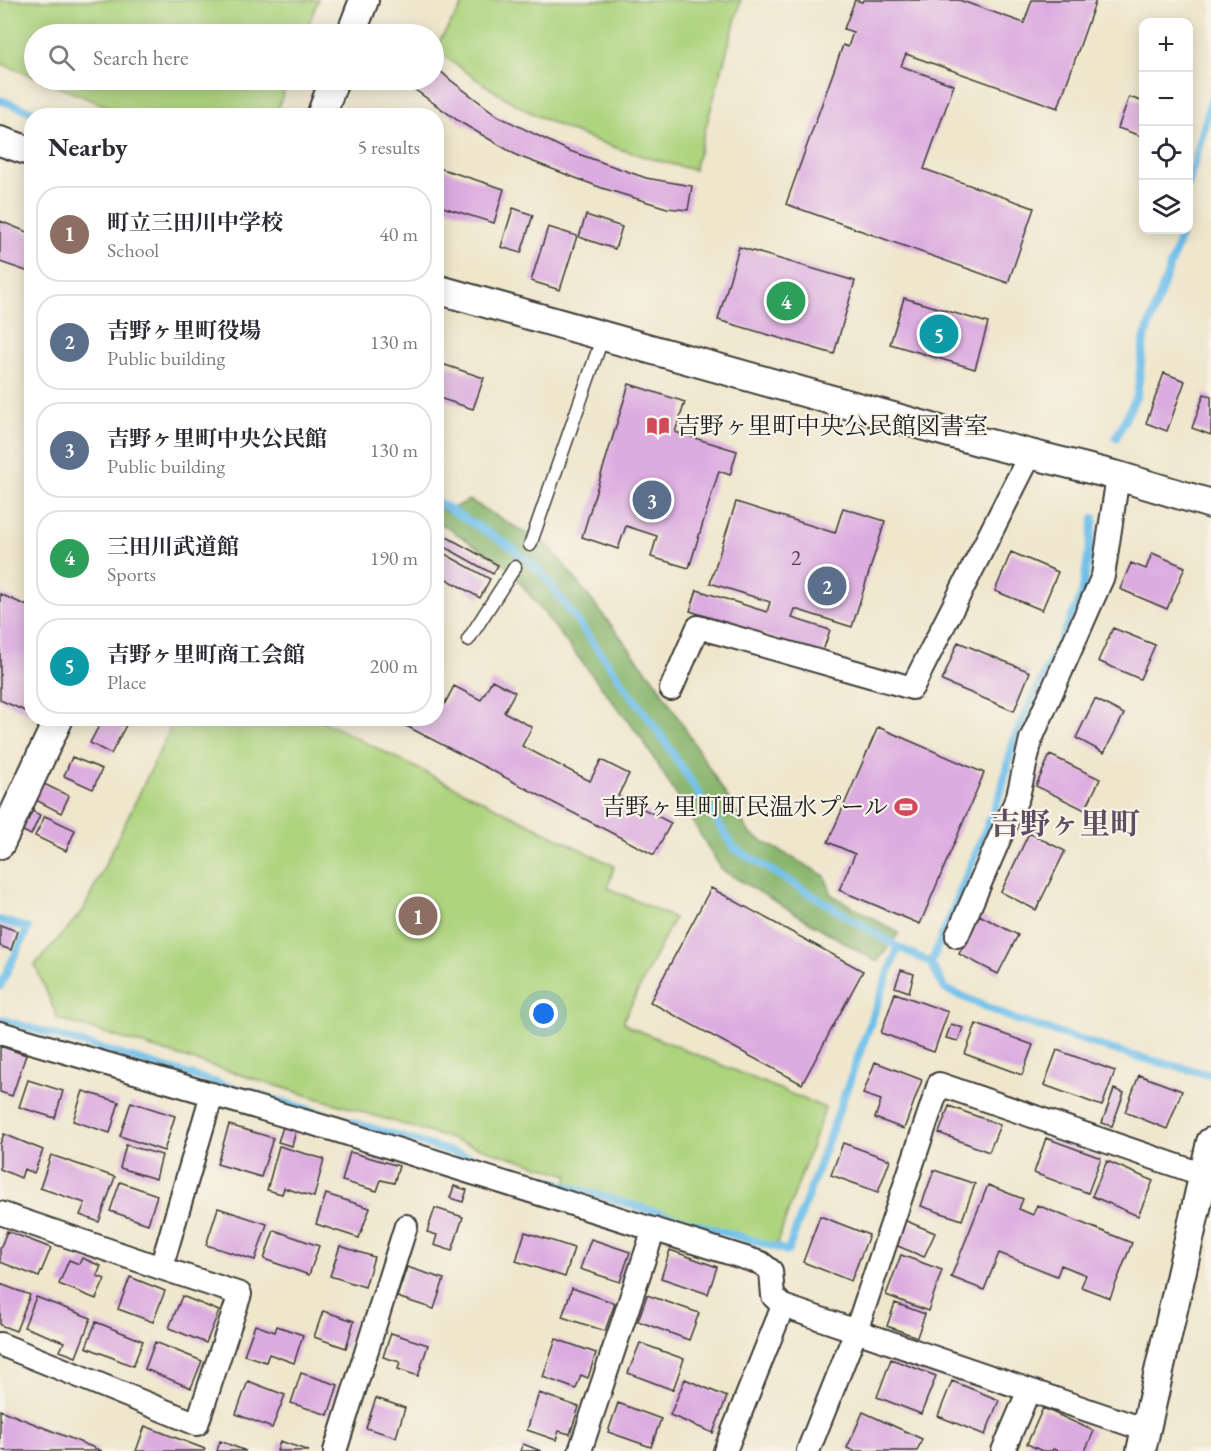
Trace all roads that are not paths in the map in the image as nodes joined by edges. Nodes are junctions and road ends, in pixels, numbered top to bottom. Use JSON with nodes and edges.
{"nodes":[{"id":1,"x":364,"y":0,"type":"edge"},
{"id":2,"x":355,"y":24,"type":"edge"},
{"id":3,"x":330,"y":90,"type":"edge"},
{"id":4,"x":324,"y":108,"type":"edge"},
{"id":5,"x":0,"y":141,"type":"edge"},
{"id":6,"x":24,"y":149,"type":"edge"},
{"id":7,"x":444,"y":291,"type":"edge"},
{"id":8,"x":603,"y":336,"type":"junction"},
{"id":9,"x":1031,"y":453,"type":"junction"},
{"id":10,"x":1118,"y":476,"type":"junction"},
{"id":11,"x":1211,"y":504,"type":"edge"},
{"id":12,"x":530,"y":545,"type":"dead end"},
{"id":13,"x":515,"y":567,"type":"dead end"},
{"id":14,"x":468,"y":640,"type":"dead end"},
{"id":15,"x":671,"y":689,"type":"dead end"},
{"id":16,"x":55,"y":726,"type":"edge"},
{"id":17,"x":0,"y":844,"type":"edge"},
{"id":18,"x":957,"y":936,"type":"dead end"},
{"id":19,"x":0,"y":1033,"type":"edge"},
{"id":20,"x":212,"y":1094,"type":"junction"},
{"id":21,"x":1211,"y":1142,"type":"edge"},
{"id":22,"x":1204,"y":1175,"type":"junction"},
{"id":23,"x":0,"y":1213,"type":"edge"},
{"id":24,"x":406,"y":1226,"type":"dead end"},
{"id":25,"x":654,"y":1229,"type":"junction"},
{"id":26,"x":160,"y":1268,"type":"junction"},
{"id":27,"x":783,"y":1306,"type":"junction"},
{"id":28,"x":856,"y":1331,"type":"junction"},
{"id":29,"x":0,"y":1344,"type":"edge"},
{"id":30,"x":1029,"y":1390,"type":"junction"},
{"id":31,"x":1143,"y":1441,"type":"edge"},
{"id":32,"x":335,"y":1451,"type":"edge"},
{"id":33,"x":580,"y":1451,"type":"edge"},
{"id":34,"x":725,"y":1451,"type":"edge"},
{"id":35,"x":808,"y":1451,"type":"edge"},
{"id":36,"x":1003,"y":1451,"type":"edge"}],
"edges":[{"from":1,"to":2,"type":"street"},
{"from":3,"to":4,"type":"street"},
{"from":5,"to":6,"type":"street"},
{"from":7,"to":8,"type":"street"},
{"from":8,"to":9,"type":"street"},
{"from":8,"to":12,"type":"lane"},
{"from":9,"to":10,"type":"street"},
{"from":9,"to":15,"type":"street"},
{"from":10,"to":11,"type":"street"},
{"from":10,"to":18,"type":"street"},
{"from":13,"to":14,"type":"lane"},
{"from":16,"to":17,"type":"street"},
{"from":19,"to":20,"type":"street"},
{"from":20,"to":25,"type":"street"},
{"from":20,"to":26,"type":"street"},
{"from":21,"to":22,"type":"street"},
{"from":22,"to":28,"type":"street"},
{"from":22,"to":31,"type":"street"},
{"from":23,"to":26,"type":"street"},
{"from":24,"to":32,"type":"street"},
{"from":25,"to":27,"type":"street"},
{"from":25,"to":33,"type":"street"},
{"from":26,"to":29,"type":"street"},
{"from":27,"to":28,"type":"street"},
{"from":27,"to":34,"type":"street"},
{"from":28,"to":30,"type":"street"},
{"from":28,"to":35,"type":"street"},
{"from":30,"to":31,"type":"street"},
{"from":30,"to":36,"type":"street"}]}
